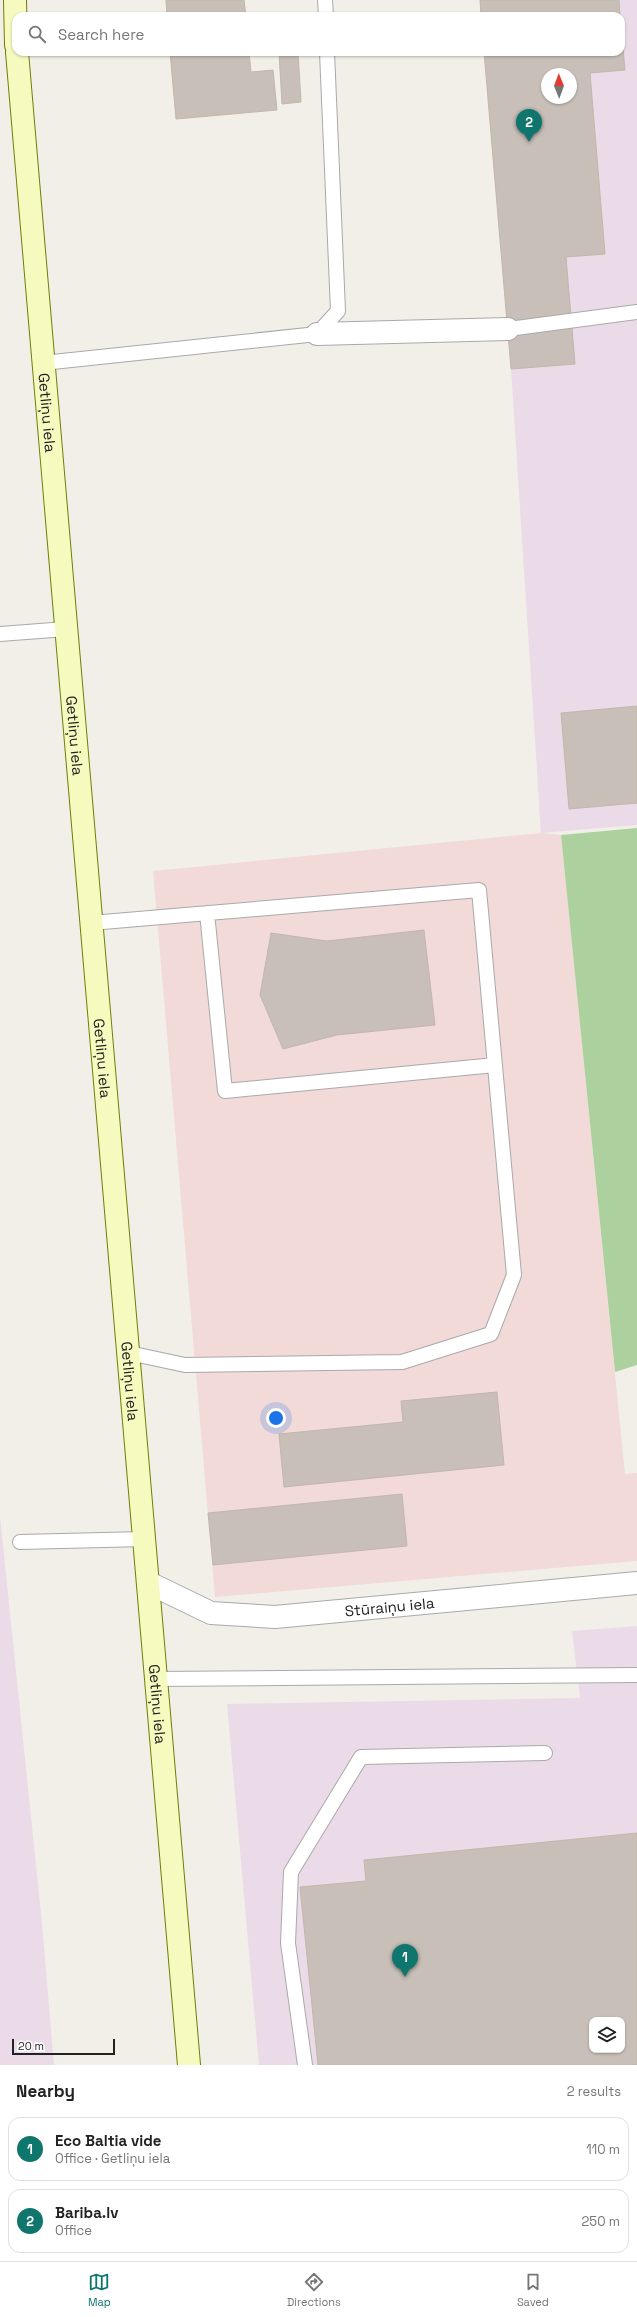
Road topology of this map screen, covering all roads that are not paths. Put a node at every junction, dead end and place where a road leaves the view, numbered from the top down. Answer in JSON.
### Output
{"nodes":[{"id":1,"x":15,"y":0,"type":"edge"},
{"id":2,"x":325,"y":0,"type":"edge"},
{"id":3,"x":15,"y":12,"type":"edge"},
{"id":4,"x":326,"y":12,"type":"edge"},
{"id":5,"x":17,"y":56,"type":"edge"},
{"id":6,"x":328,"y":56,"type":"edge"},
{"id":7,"x":637,"y":312,"type":"edge"},
{"id":8,"x":508,"y":329,"type":"joint"},
{"id":9,"x":317,"y":334,"type":"junction"},
{"id":10,"x":43,"y":363,"type":"junction"},
{"id":11,"x":66,"y":629,"type":"junction"},
{"id":12,"x":0,"y":634,"type":"edge"},
{"id":13,"x":207,"y":913,"type":"junction"},
{"id":14,"x":91,"y":923,"type":"junction"},
{"id":15,"x":495,"y":1065,"type":"junction"},
{"id":16,"x":129,"y":1353,"type":"junction"},
{"id":17,"x":145,"y":1539,"type":"junction"},
{"id":18,"x":20,"y":1542,"type":"dead end"},
{"id":19,"x":149,"y":1583,"type":"junction"},
{"id":20,"x":637,"y":1583,"type":"edge"},
{"id":21,"x":637,"y":1675,"type":"edge"},
{"id":22,"x":154,"y":1679,"type":"junction"},
{"id":23,"x":545,"y":1753,"type":"dead end"},
{"id":24,"x":189,"y":2065,"type":"edge"},
{"id":25,"x":305,"y":2065,"type":"edge"}],
"edges":[{"from":1,"to":3,"type":"street"},
{"from":2,"to":4,"type":"lane"},
{"from":5,"to":10,"type":"street","name":"Getliņu iela"},
{"from":6,"to":9,"type":"lane"},
{"from":7,"to":8,"type":"lane"},
{"from":8,"to":9,"type":"street"},
{"from":9,"to":10,"type":"lane"},
{"from":10,"to":11,"type":"street","name":"Getliņu iela"},
{"from":11,"to":12,"type":"lane"},
{"from":11,"to":14,"type":"street","name":"Getliņu iela"},
{"from":13,"to":14,"type":"lane"},
{"from":13,"to":15,"type":"lane"},
{"from":13,"to":15,"type":"lane"},
{"from":14,"to":16,"type":"street","name":"Getliņu iela"},
{"from":15,"to":16,"type":"lane"},
{"from":16,"to":17,"type":"street","name":"Getliņu iela"},
{"from":17,"to":18,"type":"lane"},
{"from":17,"to":19,"type":"street","name":"Getliņu iela"},
{"from":19,"to":20,"type":"street","name":"Stūraiņu iela"},
{"from":19,"to":22,"type":"street","name":"Getliņu iela"},
{"from":21,"to":22,"type":"lane"},
{"from":22,"to":24,"type":"street","name":"Getliņu iela"},
{"from":23,"to":25,"type":"lane"}]}
